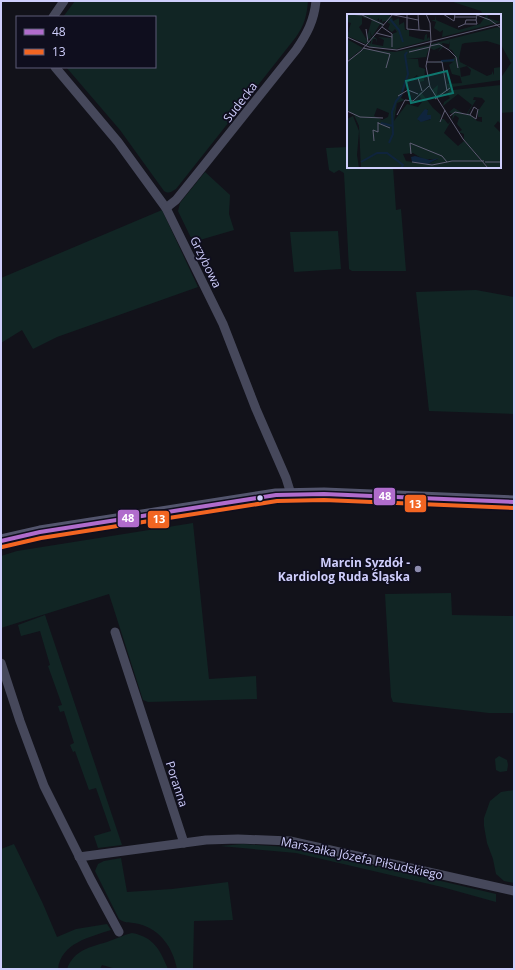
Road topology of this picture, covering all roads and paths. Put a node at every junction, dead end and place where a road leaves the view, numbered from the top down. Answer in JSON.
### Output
{"nodes":[{"id":1,"x":64,"y":1,"type":"edge"},
{"id":2,"x":316,"y":1,"type":"edge"},
{"id":3,"x":54,"y":16,"type":"edge"},
{"id":4,"x":56,"y":68,"type":"edge"},
{"id":5,"x":166,"y":208,"type":"junction"},
{"id":6,"x":291,"y":494,"type":"junction"},
{"id":7,"x":514,"y":502,"type":"edge"},
{"id":8,"x":1,"y":541,"type":"edge"},
{"id":9,"x":115,"y":632,"type":"dead end"},
{"id":10,"x":1,"y":663,"type":"edge"},
{"id":11,"x":184,"y":844,"type":"junction"},
{"id":12,"x":79,"y":857,"type":"junction"},
{"id":13,"x":514,"y":890,"type":"edge"},
{"id":14,"x":119,"y":932,"type":"dead end"}],
"edges":[{"from":1,"to":3,"type":"street"},
{"from":2,"to":5,"type":"street","name":"Sudecka"},
{"from":4,"to":5,"type":"street","name":"Grzybowa"},
{"from":5,"to":6,"type":"street","name":"Grzybowa"},
{"from":6,"to":7,"type":"street"},
{"from":6,"to":8,"type":"street"},
{"from":9,"to":11,"type":"street","name":"Poranna"},
{"from":10,"to":12,"type":"street"},
{"from":11,"to":12,"type":"street"},
{"from":11,"to":13,"type":"street","name":"Marszałka Józefa Piłsudskiego"},
{"from":12,"to":14,"type":"street"}]}
